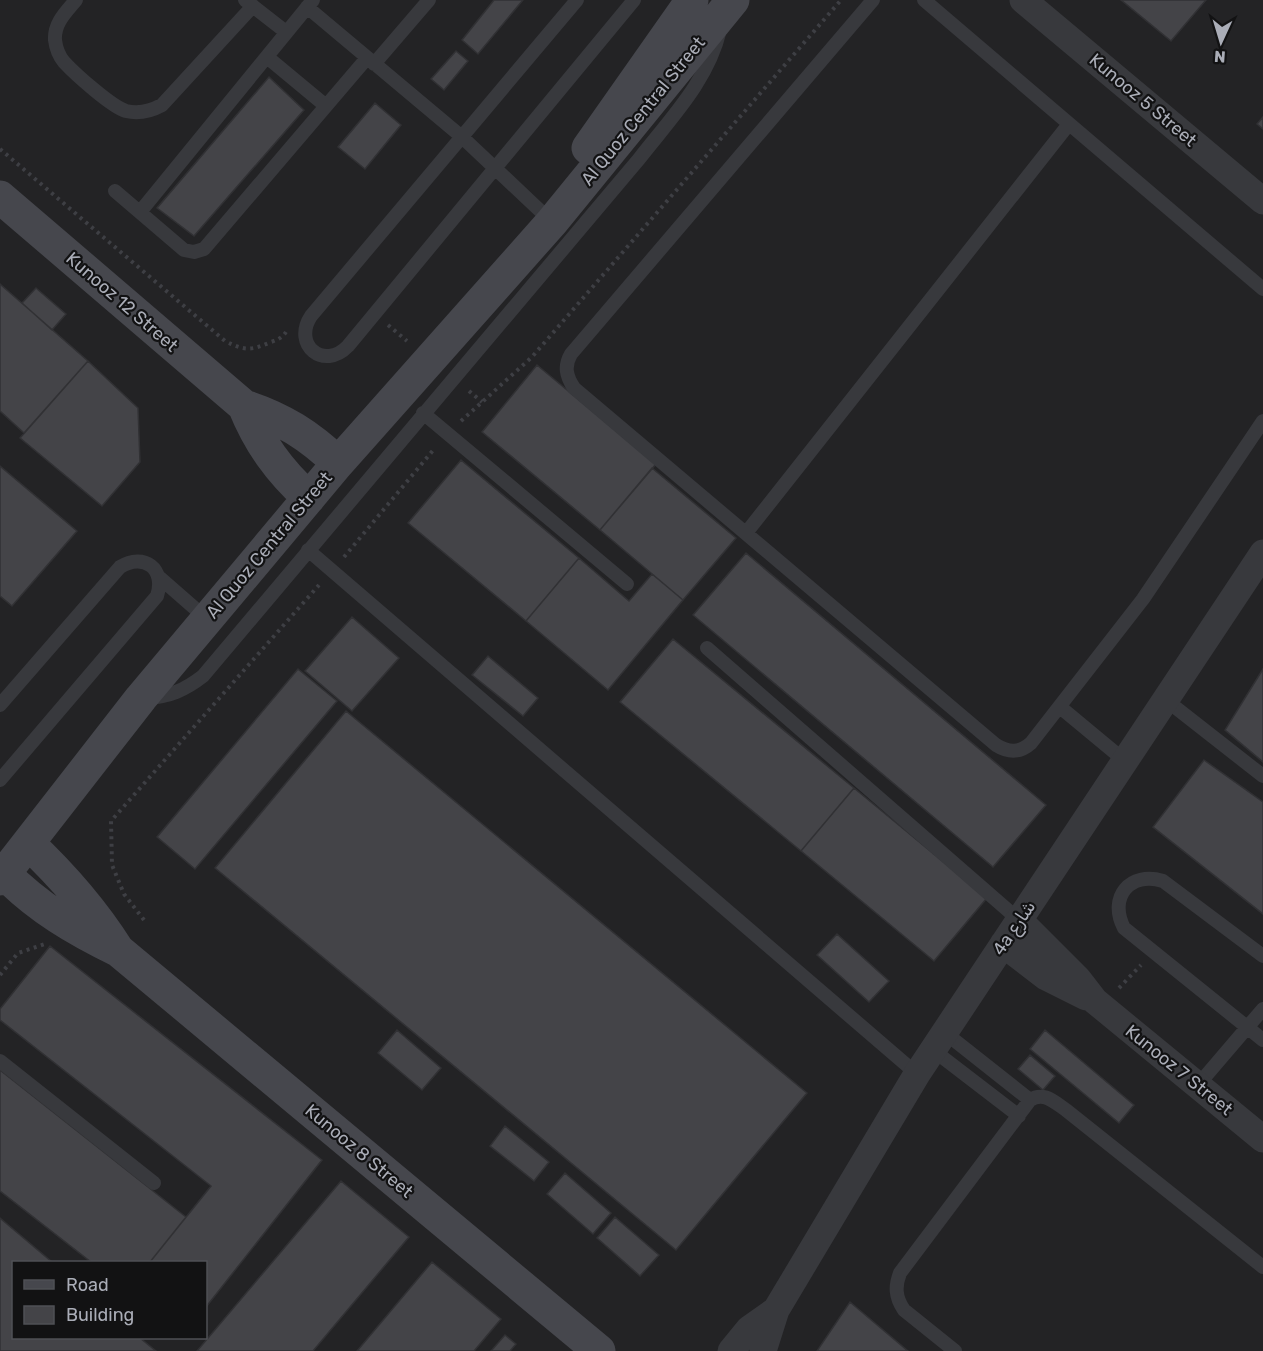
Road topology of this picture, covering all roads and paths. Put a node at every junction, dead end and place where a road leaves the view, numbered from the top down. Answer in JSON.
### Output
{"nodes":[{"id":1,"x":76,"y":0,"type":"edge"},
{"id":2,"x":577,"y":0,"type":"edge"},
{"id":3,"x":634,"y":0,"type":"edge"},
{"id":4,"x":692,"y":0,"type":"edge"},
{"id":5,"x":873,"y":0,"type":"edge"},
{"id":6,"x":924,"y":0,"type":"edge"},
{"id":7,"x":1023,"y":0,"type":"edge"},
{"id":8,"x":424,"y":2,"type":"edge"},
{"id":9,"x":249,"y":3,"type":"edge"},
{"id":10,"x":310,"y":4,"type":"edge"},
{"id":11,"x":728,"y":7,"type":"edge"},
{"id":12,"x":286,"y":32,"type":"junction"},
{"id":13,"x":267,"y":57,"type":"junction"},
{"id":14,"x":371,"y":61,"type":"junction"},
{"id":15,"x":326,"y":106,"type":"junction"},
{"id":16,"x":1069,"y":124,"type":"junction"},
{"id":17,"x":462,"y":137,"type":"junction"},
{"id":18,"x":0,"y":149,"type":"edge"},
{"id":19,"x":495,"y":168,"type":"junction"},
{"id":20,"x":115,"y":191,"type":"dead end"},
{"id":21,"x":0,"y":197,"type":"edge"},
{"id":22,"x":1263,"y":201,"type":"edge"},
{"id":23,"x":140,"y":212,"type":"junction"},
{"id":24,"x":552,"y":222,"type":"junction"},
{"id":25,"x":1263,"y":289,"type":"edge"},
{"id":26,"x":289,"y":328,"type":"dead end"},
{"id":27,"x":244,"y":406,"type":"junction"},
{"id":28,"x":423,"y":413,"type":"junction"},
{"id":29,"x":1263,"y":421,"type":"edge"},
{"id":30,"x":338,"y":463,"type":"junction"},
{"id":31,"x":309,"y":498,"type":"junction"},
{"id":32,"x":746,"y":533,"type":"junction"},
{"id":33,"x":308,"y":550,"type":"junction"},
{"id":34,"x":1263,"y":553,"type":"edge"},
{"id":35,"x":159,"y":577,"type":"junction"},
{"id":36,"x":627,"y":584,"type":"dead end"},
{"id":37,"x":207,"y":619,"type":"junction"},
{"id":38,"x":707,"y":648,"type":"dead end"},
{"id":39,"x":141,"y":698,"type":"junction"},
{"id":40,"x":1166,"y":700,"type":"junction"},
{"id":41,"x":0,"y":705,"type":"edge"},
{"id":42,"x":1060,"y":707,"type":"junction"},
{"id":43,"x":1125,"y":761,"type":"junction"},
{"id":44,"x":1263,"y":776,"type":"edge"},
{"id":45,"x":0,"y":780,"type":"edge"},
{"id":46,"x":28,"y":843,"type":"junction"},
{"id":47,"x":2,"y":876,"type":"edge"},
{"id":48,"x":1019,"y":920,"type":"junction"},
{"id":49,"x":1003,"y":944,"type":"junction"},
{"id":50,"x":119,"y":951,"type":"junction"},
{"id":51,"x":1154,"y":952,"type":"junction"},
{"id":52,"x":1263,"y":956,"type":"edge"},
{"id":53,"x":1098,"y":1003,"type":"junction"},
{"id":54,"x":1263,"y":1009,"type":"edge"},
{"id":55,"x":1247,"y":1028,"type":"junction"},
{"id":56,"x":938,"y":1041,"type":"junction"},
{"id":57,"x":1263,"y":1041,"type":"edge"},
{"id":58,"x":0,"y":1061,"type":"edge"},
{"id":59,"x":917,"y":1074,"type":"junction"},
{"id":60,"x":1198,"y":1085,"type":"junction"},
{"id":61,"x":1030,"y":1100,"type":"junction"},
{"id":62,"x":1019,"y":1116,"type":"junction"},
{"id":63,"x":1263,"y":1139,"type":"edge"},
{"id":64,"x":154,"y":1183,"type":"dead end"},
{"id":65,"x":1263,"y":1267,"type":"edge"},
{"id":66,"x":776,"y":1310,"type":"junction"},
{"id":67,"x":600,"y":1351,"type":"edge"},
{"id":68,"x":730,"y":1351,"type":"edge"},
{"id":69,"x":763,"y":1351,"type":"edge"},
{"id":70,"x":955,"y":1351,"type":"edge"}],
"edges":[{"from":1,"to":9,"type":"lane"},
{"from":2,"to":17,"type":"lane"},
{"from":3,"to":19,"type":"lane"},
{"from":4,"to":24,"type":"street","name":"Al Quoz Central Street"},
{"from":5,"to":32,"type":"lane"},
{"from":6,"to":16,"type":"lane"},
{"from":7,"to":22,"type":"street","name":"Kunooz 5 Street"},
{"from":8,"to":14,"type":"lane"},
{"from":9,"to":12,"type":"lane"},
{"from":10,"to":12,"type":"lane"},
{"from":10,"to":14,"type":"lane"},
{"from":11,"to":24,"type":"street","name":"Al Quoz Central Street"},
{"from":11,"to":28,"type":"lane"},
{"from":12,"to":13,"type":"lane"},
{"from":13,"to":15,"type":"lane"},
{"from":13,"to":23,"type":"lane"},
{"from":14,"to":15,"type":"lane"},
{"from":14,"to":17,"type":"lane"},
{"from":15,"to":23,"type":"lane"},
{"from":16,"to":25,"type":"lane"},
{"from":16,"to":32,"type":"lane"},
{"from":17,"to":19,"type":"lane"},
{"from":17,"to":19,"type":"lane"},
{"from":18,"to":26,"type":"path"},
{"from":19,"to":24,"type":"lane"},
{"from":20,"to":23,"type":"lane"},
{"from":21,"to":27,"type":"street","name":"Kunooz 12 Street"},
{"from":24,"to":30,"type":"street","name":"Al Quoz Central Street"},
{"from":27,"to":30,"type":"street","name":"Kunooz 12 Street"},
{"from":27,"to":31,"type":"street","name":"Kunooz 12 Street"},
{"from":28,"to":33,"type":"lane"},
{"from":28,"to":36,"type":"lane"},
{"from":29,"to":42,"type":"lane"},
{"from":30,"to":31,"type":"street","name":"Al Quoz Central Street"},
{"from":31,"to":37,"type":"street","name":"Al Quoz Central Street"},
{"from":32,"to":42,"type":"lane"},
{"from":33,"to":39,"type":"lane"},
{"from":33,"to":59,"type":"lane"},
{"from":34,"to":40,"type":"street","name":"4a شارع"},
{"from":35,"to":37,"type":"lane"},
{"from":35,"to":41,"type":"lane"},
{"from":35,"to":45,"type":"lane"},
{"from":37,"to":39,"type":"street","name":"Al Quoz Central Street"},
{"from":38,"to":48,"type":"lane"},
{"from":39,"to":46,"type":"street","name":"Al Quoz Central Street"},
{"from":40,"to":43,"type":"street","name":"4a شارع"},
{"from":40,"to":44,"type":"lane"},
{"from":42,"to":43,"type":"lane"},
{"from":43,"to":48,"type":"street","name":"4a شارع"},
{"from":46,"to":47,"type":"street","name":"Al Quoz Central Street"},
{"from":46,"to":50,"type":"street","name":"Kunooz 8 Street"},
{"from":47,"to":50,"type":"street","name":"Kunooz 8 Street"},
{"from":48,"to":49,"type":"street","name":"4a شارع"},
{"from":48,"to":53,"type":"street","name":"Kunooz 7 Street"},
{"from":49,"to":53,"type":"street","name":"Kunooz 7 Street"},
{"from":49,"to":56,"type":"street","name":"4a شارع"},
{"from":50,"to":67,"type":"street","name":"Kunooz 8 Street"},
{"from":51,"to":52,"type":"lane"},
{"from":51,"to":53,"type":"path"},
{"from":51,"to":55,"type":"lane"},
{"from":53,"to":60,"type":"street","name":"Kunooz 7 Street"},
{"from":54,"to":55,"type":"lane"},
{"from":55,"to":57,"type":"lane"},
{"from":55,"to":60,"type":"lane"},
{"from":56,"to":59,"type":"street","name":"4a شارع"},
{"from":56,"to":61,"type":"lane"},
{"from":56,"to":62,"type":"lane"},
{"from":58,"to":64,"type":"lane"},
{"from":59,"to":66,"type":"street","name":"4a شارع"},
{"from":60,"to":63,"type":"street","name":"Kunooz 7 Street"},
{"from":61,"to":62,"type":"lane"},
{"from":61,"to":65,"type":"lane"},
{"from":62,"to":70,"type":"lane"},
{"from":66,"to":68,"type":"street","name":"4a شارع"},
{"from":66,"to":69,"type":"street","name":"4a شارع"}]}
